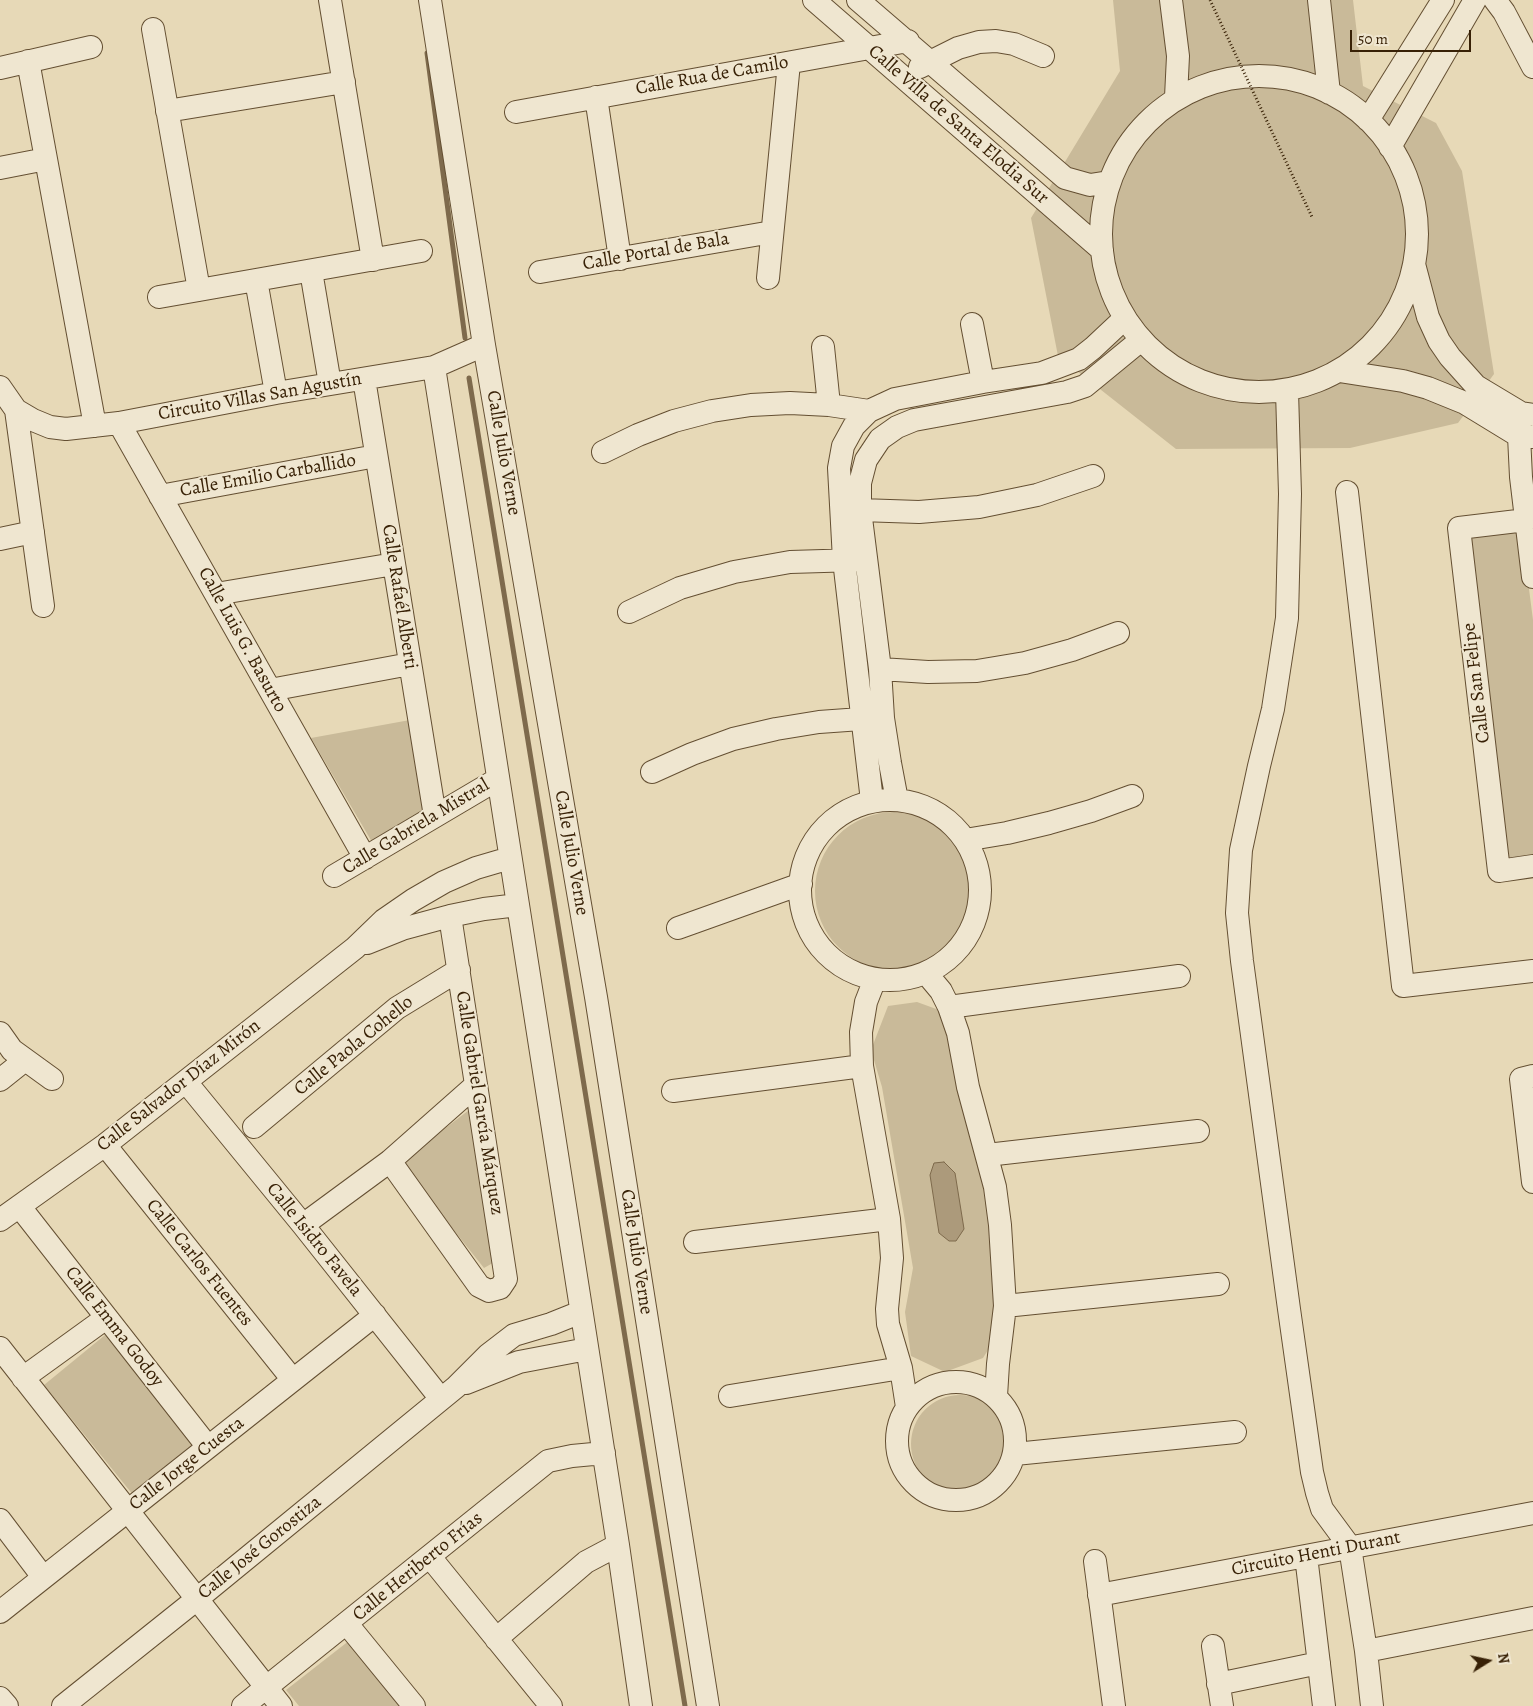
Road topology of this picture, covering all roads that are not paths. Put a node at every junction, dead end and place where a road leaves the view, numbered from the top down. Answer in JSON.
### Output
{"nodes":[{"id":1,"x":330,"y":0,"type":"edge"},
{"id":2,"x":430,"y":0,"type":"edge"},
{"id":3,"x":814,"y":0,"type":"edge"},
{"id":4,"x":858,"y":0,"type":"edge"},
{"id":5,"x":1171,"y":0,"type":"edge"},
{"id":6,"x":1318,"y":0,"type":"edge"},
{"id":7,"x":1443,"y":0,"type":"edge"},
{"id":8,"x":1475,"y":0,"type":"edge"},
{"id":9,"x":1495,"y":0,"type":"edge"},
{"id":10,"x":153,"y":29,"type":"dead end"},
{"id":11,"x":908,"y":41,"type":"junction"},
{"id":12,"x":91,"y":47,"type":"dead end"},
{"id":13,"x":870,"y":48,"type":"junction"},
{"id":14,"x":1043,"y":56,"type":"dead end"},
{"id":15,"x":28,"y":61,"type":"junction"},
{"id":16,"x":931,"y":61,"type":"junction"},
{"id":17,"x":790,"y":62,"type":"junction"},
{"id":18,"x":1533,"y":67,"type":"edge"},
{"id":19,"x":0,"y":68,"type":"edge"},
{"id":20,"x":901,"y":76,"type":"junction"},
{"id":21,"x":344,"y":82,"type":"junction"},
{"id":22,"x":1329,"y":92,"type":"junction"},
{"id":23,"x":596,"y":98,"type":"junction"},
{"id":24,"x":1176,"y":98,"type":"junction"},
{"id":25,"x":167,"y":111,"type":"junction"},
{"id":26,"x":516,"y":112,"type":"dead end"},
{"id":27,"x":1368,"y":120,"type":"junction"},
{"id":28,"x":1390,"y":147,"type":"junction"},
{"id":29,"x":46,"y":159,"type":"junction"},
{"id":30,"x":0,"y":168,"type":"edge"},
{"id":31,"x":1109,"y":182,"type":"junction"},
{"id":32,"x":772,"y":232,"type":"junction"},
{"id":33,"x":1102,"y":250,"type":"junction"},
{"id":34,"x":421,"y":251,"type":"dead end"},
{"id":35,"x":620,"y":258,"type":"junction"},
{"id":36,"x":373,"y":260,"type":"junction"},
{"id":37,"x":1414,"y":263,"type":"junction"},
{"id":38,"x":311,"y":271,"type":"junction"},
{"id":39,"x":540,"y":272,"type":"dead end"},
{"id":40,"x":768,"y":278,"type":"dead end"},
{"id":41,"x":256,"y":280,"type":"junction"},
{"id":42,"x":199,"y":290,"type":"junction"},
{"id":43,"x":160,"y":297,"type":"dead end"},
{"id":44,"x":1124,"y":318,"type":"junction"},
{"id":45,"x":972,"y":324,"type":"dead end"},
{"id":46,"x":1141,"y":340,"type":"junction"},
{"id":47,"x":484,"y":345,"type":"junction"},
{"id":48,"x":823,"y":347,"type":"dead end"},
{"id":49,"x":434,"y":367,"type":"junction"},
{"id":50,"x":1339,"y":371,"type":"junction"},
{"id":51,"x":364,"y":378,"type":"junction"},
{"id":52,"x":983,"y":382,"type":"junction"},
{"id":53,"x":330,"y":384,"type":"junction"},
{"id":54,"x":0,"y":387,"type":"edge"},
{"id":55,"x":1287,"y":391,"type":"junction"},
{"id":56,"x":276,"y":393,"type":"junction"},
{"id":57,"x":1470,"y":395,"type":"junction"},
{"id":58,"x":829,"y":405,"type":"junction"},
{"id":59,"x":869,"y":411,"type":"junction"},
{"id":60,"x":1527,"y":414,"type":"edge"},
{"id":61,"x":25,"y":415,"type":"junction"},
{"id":62,"x":119,"y":423,"type":"junction"},
{"id":63,"x":95,"y":426,"type":"junction"},
{"id":64,"x":1526,"y":436,"type":"edge"},
{"id":65,"x":603,"y":452,"type":"dead end"},
{"id":66,"x":376,"y":456,"type":"junction"},
{"id":67,"x":1093,"y":476,"type":"dead end"},
{"id":68,"x":1347,"y":492,"type":"dead end"},
{"id":69,"x":160,"y":496,"type":"junction"},
{"id":70,"x":860,"y":510,"type":"junction"},
{"id":71,"x":1526,"y":520,"type":"junction"},
{"id":72,"x":33,"y":532,"type":"junction"},
{"id":73,"x":0,"y":539,"type":"edge"},
{"id":74,"x":844,"y":560,"type":"junction"},
{"id":75,"x":866,"y":560,"type":"junction"},
{"id":76,"x":394,"y":564,"type":"junction"},
{"id":77,"x":1533,"y":577,"type":"edge"},
{"id":78,"x":216,"y":594,"type":"junction"},
{"id":79,"x":43,"y":606,"type":"dead end"},
{"id":80,"x":629,"y":612,"type":"dead end"},
{"id":81,"x":1118,"y":632,"type":"dead end"},
{"id":82,"x":410,"y":664,"type":"junction"},
{"id":83,"x":880,"y":669,"type":"junction"},
{"id":84,"x":270,"y":690,"type":"junction"},
{"id":85,"x":872,"y":719,"type":"junction"},
{"id":86,"x":652,"y":772,"type":"dead end"},
{"id":87,"x":498,"y":779,"type":"junction"},
{"id":88,"x":1132,"y":796,"type":"dead end"},
{"id":89,"x":897,"y":800,"type":"junction"},
{"id":90,"x":872,"y":801,"type":"junction"},
{"id":91,"x":435,"y":816,"type":"junction"},
{"id":92,"x":965,"y":840,"type":"junction"},
{"id":93,"x":365,"y":858,"type":"junction"},
{"id":94,"x":510,"y":858,"type":"junction"},
{"id":95,"x":1533,"y":866,"type":"edge"},
{"id":96,"x":334,"y":876,"type":"dead end"},
{"id":97,"x":801,"y":884,"type":"junction"},
{"id":98,"x":518,"y":905,"type":"junction"},
{"id":99,"x":450,"y":916,"type":"junction"},
{"id":100,"x":678,"y":928,"type":"dead end"},
{"id":101,"x":355,"y":948,"type":"junction"},
{"id":102,"x":459,"y":970,"type":"junction"},
{"id":103,"x":1533,"y":971,"type":"edge"},
{"id":104,"x":926,"y":973,"type":"junction"},
{"id":105,"x":1179,"y":976,"type":"dead end"},
{"id":106,"x":875,"y":979,"type":"junction"},
{"id":107,"x":949,"y":1007,"type":"junction"},
{"id":108,"x":0,"y":1033,"type":"edge"},
{"id":109,"x":25,"y":1060,"type":"junction"},
{"id":110,"x":862,"y":1066,"type":"junction"},
{"id":111,"x":1533,"y":1076,"type":"edge"},
{"id":112,"x":52,"y":1079,"type":"dead end"},
{"id":113,"x":0,"y":1080,"type":"edge"},
{"id":114,"x":186,"y":1082,"type":"junction"},
{"id":115,"x":476,"y":1085,"type":"junction"},
{"id":116,"x":673,"y":1091,"type":"dead end"},
{"id":117,"x":254,"y":1127,"type":"dead end"},
{"id":118,"x":1198,"y":1131,"type":"dead end"},
{"id":119,"x":105,"y":1145,"type":"junction"},
{"id":120,"x":987,"y":1155,"type":"junction"},
{"id":121,"x":390,"y":1161,"type":"junction"},
{"id":122,"x":1533,"y":1182,"type":"edge"},
{"id":123,"x":20,"y":1207,"type":"junction"},
{"id":124,"x":889,"y":1218,"type":"junction"},
{"id":125,"x":0,"y":1220,"type":"edge"},
{"id":126,"x":303,"y":1225,"type":"junction"},
{"id":127,"x":695,"y":1242,"type":"dead end"},
{"id":128,"x":1218,"y":1284,"type":"dead end"},
{"id":129,"x":1005,"y":1306,"type":"junction"},
{"id":130,"x":581,"y":1312,"type":"junction"},
{"id":131,"x":375,"y":1315,"type":"junction"},
{"id":132,"x":106,"y":1318,"type":"junction"},
{"id":133,"x":0,"y":1348,"type":"edge"},
{"id":134,"x":587,"y":1349,"type":"junction"},
{"id":135,"x":901,"y":1368,"type":"junction"},
{"id":136,"x":23,"y":1378,"type":"junction"},
{"id":137,"x":293,"y":1380,"type":"junction"},
{"id":138,"x":448,"y":1393,"type":"junction"},
{"id":139,"x":730,"y":1396,"type":"dead end"},
{"id":140,"x":996,"y":1396,"type":"junction"},
{"id":141,"x":907,"y":1407,"type":"junction"},
{"id":142,"x":1235,"y":1432,"type":"dead end"},
{"id":143,"x":208,"y":1447,"type":"junction"},
{"id":144,"x":604,"y":1453,"type":"junction"},
{"id":145,"x":1014,"y":1454,"type":"junction"},
{"id":146,"x":128,"y":1511,"type":"junction"},
{"id":147,"x":1533,"y":1512,"type":"edge"},
{"id":148,"x":0,"y":1520,"type":"edge"},
{"id":149,"x":618,"y":1545,"type":"junction"},
{"id":150,"x":1350,"y":1547,"type":"junction"},
{"id":151,"x":1306,"y":1556,"type":"junction"},
{"id":152,"x":430,"y":1557,"type":"junction"},
{"id":153,"x":1095,"y":1561,"type":"dead end"},
{"id":154,"x":44,"y":1577,"type":"junction"},
{"id":155,"x":1099,"y":1595,"type":"junction"},
{"id":156,"x":197,"y":1599,"type":"junction"},
{"id":157,"x":0,"y":1612,"type":"edge"},
{"id":158,"x":1533,"y":1618,"type":"edge"},
{"id":159,"x":347,"y":1624,"type":"junction"},
{"id":160,"x":496,"y":1640,"type":"junction"},
{"id":161,"x":1213,"y":1646,"type":"dead end"},
{"id":162,"x":1366,"y":1651,"type":"junction"},
{"id":163,"x":1318,"y":1663,"type":"junction"},
{"id":164,"x":1218,"y":1684,"type":"junction"},
{"id":165,"x":266,"y":1688,"type":"junction"},
{"id":166,"x":0,"y":1698,"type":"edge"},
{"id":167,"x":6,"y":1706,"type":"edge"},
{"id":168,"x":63,"y":1706,"type":"edge"},
{"id":169,"x":243,"y":1706,"type":"edge"},
{"id":170,"x":281,"y":1706,"type":"edge"},
{"id":171,"x":414,"y":1706,"type":"edge"},
{"id":172,"x":551,"y":1706,"type":"edge"},
{"id":173,"x":641,"y":1706,"type":"edge"},
{"id":174,"x":708,"y":1706,"type":"edge"},
{"id":175,"x":1114,"y":1706,"type":"edge"},
{"id":176,"x":1222,"y":1706,"type":"edge"},
{"id":177,"x":1324,"y":1706,"type":"edge"},
{"id":178,"x":1372,"y":1706,"type":"edge"}],
"edges":[{"from":1,"to":21,"type":"street"},
{"from":2,"to":47,"type":"street","name":"Calle Julio Verne"},
{"from":3,"to":13,"type":"street","name":"Calle Villa de Santa Elodia Sur"},
{"from":4,"to":11,"type":"street","name":"Calle Villa de Santa Elodia Sur"},
{"from":5,"to":24,"type":"street"},
{"from":6,"to":22,"type":"street"},
{"from":7,"to":27,"type":"street"},
{"from":8,"to":28,"type":"street"},
{"from":9,"to":18,"type":"street"},
{"from":10,"to":25,"type":"street"},
{"from":11,"to":13,"type":"street","name":"Calle Rua de Camilo"},
{"from":11,"to":16,"type":"street","name":"Calle Villa de Santa Elodia Sur"},
{"from":12,"to":15,"type":"street"},
{"from":13,"to":17,"type":"street","name":"Calle Rua de Camilo"},
{"from":13,"to":20,"type":"street","name":"Calle Villa de Santa Elodia Sur"},
{"from":14,"to":16,"type":"street"},
{"from":15,"to":19,"type":"street"},
{"from":15,"to":29,"type":"street"},
{"from":16,"to":20,"type":"street"},
{"from":16,"to":31,"type":"street","name":"Calle Villa de Santa Elodia Sur"},
{"from":17,"to":23,"type":"street","name":"Calle Rua de Camilo"},
{"from":17,"to":32,"type":"street"},
{"from":20,"to":33,"type":"street","name":"Calle Villa de Santa Elodia Sur"},
{"from":21,"to":25,"type":"street"},
{"from":21,"to":36,"type":"street"},
{"from":22,"to":24,"type":"street"},
{"from":22,"to":27,"type":"street"},
{"from":23,"to":26,"type":"street","name":"Calle Rua de Camilo"},
{"from":23,"to":35,"type":"street"},
{"from":24,"to":31,"type":"street"},
{"from":25,"to":42,"type":"street"},
{"from":27,"to":28,"type":"street"},
{"from":28,"to":37,"type":"street"},
{"from":29,"to":30,"type":"street"},
{"from":29,"to":63,"type":"street"},
{"from":31,"to":33,"type":"street"},
{"from":32,"to":35,"type":"street","name":"Calle Portal de Bala"},
{"from":32,"to":40,"type":"street"},
{"from":33,"to":44,"type":"street"},
{"from":34,"to":36,"type":"street"},
{"from":35,"to":39,"type":"street","name":"Calle Portal de Bala"},
{"from":36,"to":38,"type":"street"},
{"from":37,"to":50,"type":"street"},
{"from":37,"to":57,"type":"street"},
{"from":38,"to":41,"type":"street"},
{"from":38,"to":53,"type":"street"},
{"from":41,"to":42,"type":"street"},
{"from":41,"to":56,"type":"street"},
{"from":42,"to":43,"type":"street"},
{"from":44,"to":46,"type":"street"},
{"from":44,"to":52,"type":"street"},
{"from":45,"to":52,"type":"street"},
{"from":46,"to":55,"type":"street"},
{"from":46,"to":70,"type":"street"},
{"from":47,"to":49,"type":"street","name":"Circuito Villas San Agustín"},
{"from":47,"to":174,"type":"street","name":"Calle Julio Verne"},
{"from":48,"to":58,"type":"street"},
{"from":49,"to":51,"type":"street","name":"Circuito Villas San Agustín"},
{"from":49,"to":87,"type":"street"},
{"from":50,"to":55,"type":"street"},
{"from":50,"to":57,"type":"street"},
{"from":51,"to":53,"type":"street","name":"Circuito Villas San Agustín"},
{"from":51,"to":66,"type":"street","name":"Calle Rafaél Alberti"},
{"from":52,"to":59,"type":"street"},
{"from":53,"to":56,"type":"street","name":"Circuito Villas San Agustín"},
{"from":54,"to":61,"type":"street"},
{"from":55,"to":150,"type":"street"},
{"from":56,"to":62,"type":"street","name":"Circuito Villas San Agustín"},
{"from":57,"to":60,"type":"street"},
{"from":57,"to":64,"type":"street"},
{"from":58,"to":59,"type":"street"},
{"from":58,"to":65,"type":"street"},
{"from":59,"to":74,"type":"street"},
{"from":60,"to":64,"type":"street"},
{"from":61,"to":63,"type":"street","name":"Circuito Villas San Agustín"},
{"from":61,"to":72,"type":"street"},
{"from":62,"to":63,"type":"street","name":"Circuito Villas San Agustín"},
{"from":62,"to":69,"type":"street","name":"Calle Luis G. Basurto"},
{"from":64,"to":71,"type":"street"},
{"from":66,"to":69,"type":"street","name":"Calle Emilio Carballido"},
{"from":66,"to":76,"type":"street","name":"Calle Rafaél Alberti"},
{"from":67,"to":70,"type":"street"},
{"from":68,"to":103,"type":"street"},
{"from":69,"to":78,"type":"street","name":"Calle Luis G. Basurto"},
{"from":70,"to":75,"type":"street"},
{"from":71,"to":77,"type":"street"},
{"from":71,"to":95,"type":"street","name":"Calle San Felipe"},
{"from":72,"to":73,"type":"street"},
{"from":72,"to":79,"type":"street"},
{"from":74,"to":75,"type":"street"},
{"from":74,"to":80,"type":"street"},
{"from":74,"to":85,"type":"street"},
{"from":75,"to":83,"type":"street"},
{"from":76,"to":78,"type":"street"},
{"from":76,"to":82,"type":"street","name":"Calle Rafaél Alberti"},
{"from":78,"to":84,"type":"street","name":"Calle Luis G. Basurto"},
{"from":81,"to":83,"type":"street"},
{"from":82,"to":84,"type":"street"},
{"from":82,"to":91,"type":"street","name":"Calle Rafaél Alberti"},
{"from":83,"to":85,"type":"street"},
{"from":84,"to":93,"type":"street","name":"Calle Luis G. Basurto"},
{"from":85,"to":86,"type":"street"},
{"from":85,"to":89,"type":"street"},
{"from":85,"to":90,"type":"street"},
{"from":87,"to":91,"type":"street","name":"Calle Gabriela Mistral"},
{"from":87,"to":94,"type":"street"},
{"from":88,"to":92,"type":"street"},
{"from":89,"to":90,"type":"street"},
{"from":89,"to":92,"type":"street"},
{"from":90,"to":97,"type":"street"},
{"from":91,"to":93,"type":"street","name":"Calle Gabriela Mistral"},
{"from":92,"to":104,"type":"street"},
{"from":93,"to":96,"type":"street","name":"Calle Gabriela Mistral"},
{"from":94,"to":98,"type":"street"},
{"from":94,"to":101,"type":"street","name":"Calle Salvador Díaz Mirón"},
{"from":97,"to":100,"type":"street"},
{"from":97,"to":106,"type":"street"},
{"from":98,"to":99,"type":"street","name":"Calle Salvador Díaz Mirón"},
{"from":98,"to":130,"type":"street"},
{"from":99,"to":101,"type":"street","name":"Calle Salvador Díaz Mirón"},
{"from":99,"to":102,"type":"street","name":"Calle Gabriel García Márquez"},
{"from":101,"to":114,"type":"street","name":"Calle Salvador Díaz Mirón"},
{"from":102,"to":115,"type":"street","name":"Calle Gabriel García Márquez"},
{"from":102,"to":117,"type":"street","name":"Calle Paola Cohello"},
{"from":104,"to":106,"type":"street"},
{"from":104,"to":107,"type":"street"},
{"from":105,"to":107,"type":"street"},
{"from":106,"to":110,"type":"street"},
{"from":107,"to":120,"type":"street"},
{"from":108,"to":109,"type":"street"},
{"from":109,"to":112,"type":"street"},
{"from":109,"to":113,"type":"street"},
{"from":110,"to":116,"type":"street"},
{"from":110,"to":124,"type":"street"},
{"from":111,"to":122,"type":"street"},
{"from":114,"to":119,"type":"street","name":"Calle Salvador Díaz Mirón"},
{"from":114,"to":126,"type":"street","name":"Calle Isidro Favela"},
{"from":115,"to":121,"type":"street"},
{"from":115,"to":121,"type":"street","name":"Calle Gabriel García Márquez"},
{"from":118,"to":120,"type":"street"},
{"from":119,"to":123,"type":"street","name":"Calle Salvador Díaz Mirón"},
{"from":119,"to":137,"type":"street","name":"Calle Carlos Fuentes"},
{"from":120,"to":129,"type":"street"},
{"from":121,"to":126,"type":"street"},
{"from":123,"to":125,"type":"street","name":"Calle Salvador Díaz Mirón"},
{"from":123,"to":132,"type":"street","name":"Calle Emma Godoy"},
{"from":124,"to":127,"type":"street"},
{"from":124,"to":135,"type":"street"},
{"from":126,"to":131,"type":"street","name":"Calle Isidro Favela"},
{"from":128,"to":129,"type":"street"},
{"from":129,"to":140,"type":"street"},
{"from":130,"to":134,"type":"street"},
{"from":130,"to":138,"type":"street","name":"Calle José Gorostiza"},
{"from":131,"to":137,"type":"street","name":"Calle Jorge Cuesta"},
{"from":131,"to":138,"type":"street","name":"Calle Isidro Favela"},
{"from":132,"to":136,"type":"street"},
{"from":132,"to":143,"type":"street","name":"Calle Emma Godoy"},
{"from":133,"to":136,"type":"street"},
{"from":134,"to":138,"type":"street","name":"Calle José Gorostiza"},
{"from":134,"to":144,"type":"street"},
{"from":135,"to":139,"type":"street"},
{"from":135,"to":141,"type":"street"},
{"from":136,"to":146,"type":"street"},
{"from":137,"to":143,"type":"street","name":"Calle Jorge Cuesta"},
{"from":138,"to":156,"type":"street","name":"Calle José Gorostiza"},
{"from":140,"to":141,"type":"street"},
{"from":140,"to":145,"type":"street"},
{"from":141,"to":145,"type":"street"},
{"from":142,"to":145,"type":"street"},
{"from":143,"to":146,"type":"street","name":"Calle Jorge Cuesta"},
{"from":144,"to":149,"type":"street"},
{"from":144,"to":152,"type":"street","name":"Calle Heriberto Frías"},
{"from":146,"to":154,"type":"street","name":"Calle Jorge Cuesta"},
{"from":146,"to":156,"type":"street"},
{"from":147,"to":150,"type":"street","name":"Circuito Henti Durant"},
{"from":148,"to":154,"type":"street"},
{"from":149,"to":160,"type":"street"},
{"from":149,"to":173,"type":"street"},
{"from":150,"to":151,"type":"street","name":"Circuito Henti Durant"},
{"from":150,"to":162,"type":"street"},
{"from":151,"to":155,"type":"street","name":"Circuito Henti Durant"},
{"from":151,"to":163,"type":"street"},
{"from":152,"to":159,"type":"street","name":"Calle Heriberto Frías"},
{"from":152,"to":160,"type":"street"},
{"from":153,"to":155,"type":"street"},
{"from":154,"to":157,"type":"street","name":"Calle Jorge Cuesta"},
{"from":155,"to":175,"type":"street"},
{"from":156,"to":165,"type":"street"},
{"from":156,"to":168,"type":"street","name":"Calle José Gorostiza"},
{"from":158,"to":162,"type":"street"},
{"from":159,"to":165,"type":"street","name":"Calle Heriberto Frías"},
{"from":159,"to":171,"type":"street"},
{"from":160,"to":172,"type":"street"},
{"from":161,"to":164,"type":"street"},
{"from":162,"to":178,"type":"street"},
{"from":163,"to":164,"type":"street"},
{"from":163,"to":177,"type":"street"},
{"from":164,"to":176,"type":"street"},
{"from":165,"to":169,"type":"street","name":"Calle Heriberto Frías"},
{"from":165,"to":170,"type":"street"},
{"from":166,"to":167,"type":"street"}]}
